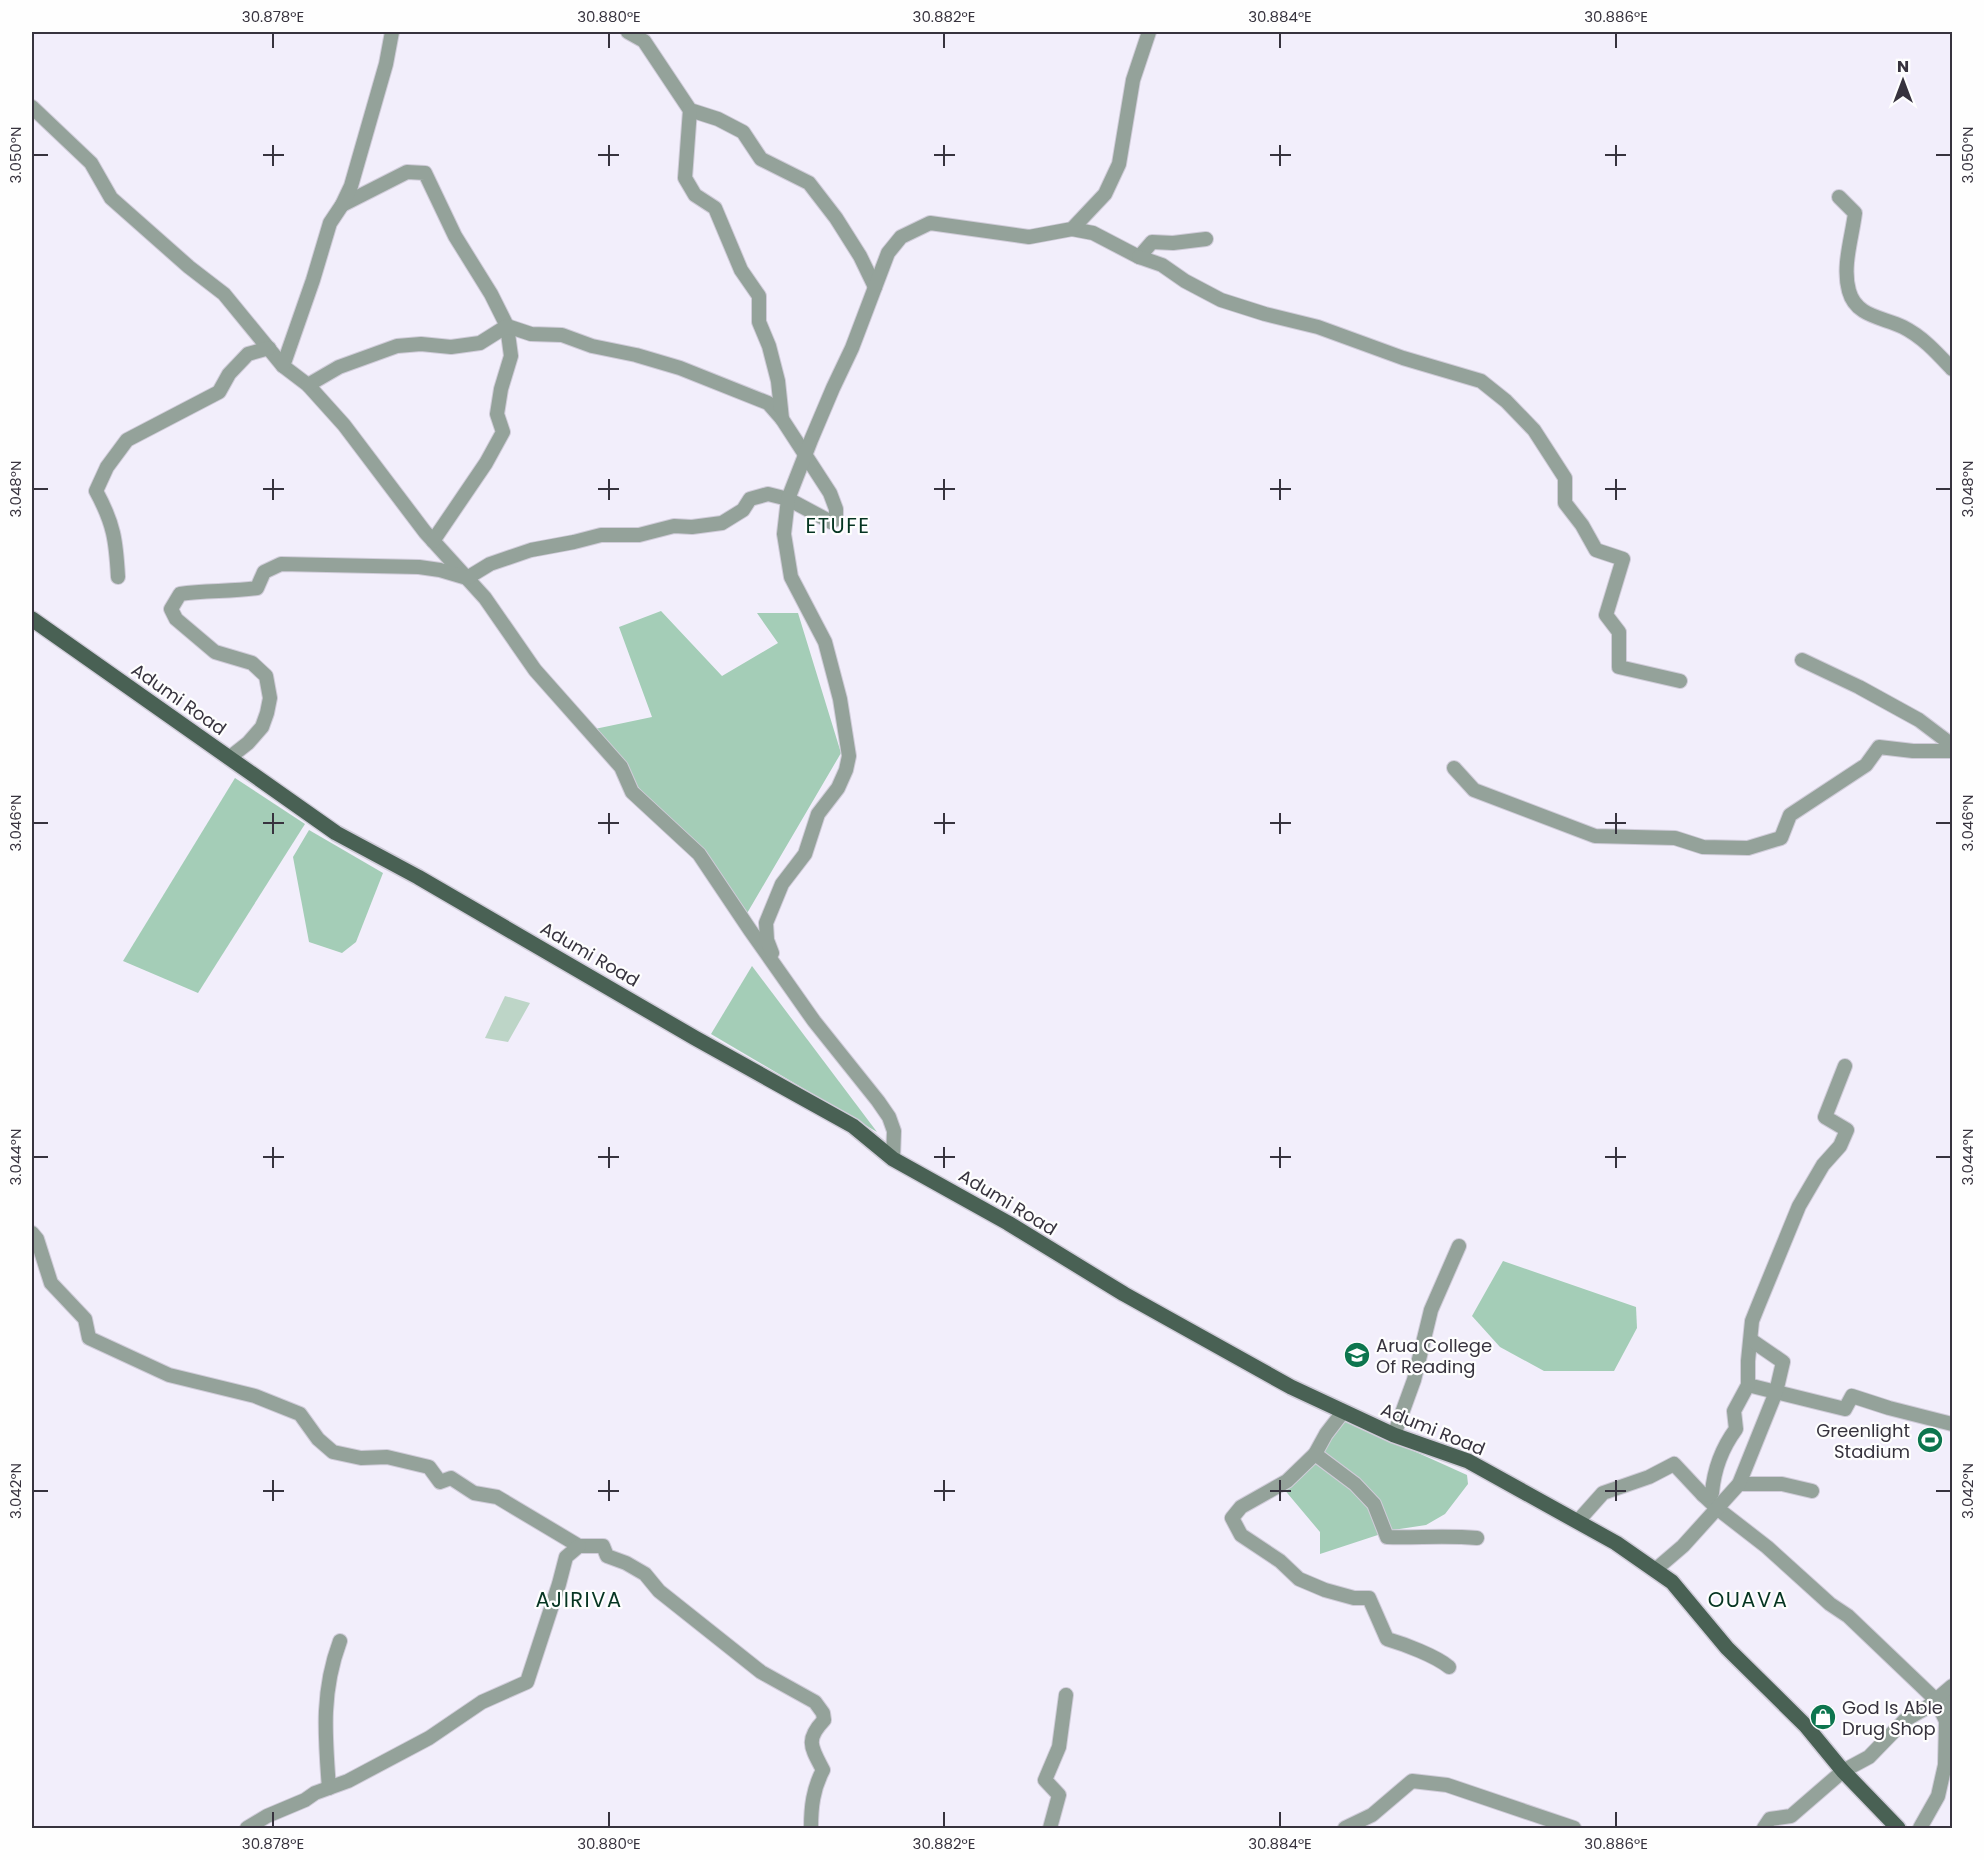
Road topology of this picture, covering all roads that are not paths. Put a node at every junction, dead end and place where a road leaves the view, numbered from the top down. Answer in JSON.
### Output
{"nodes":[{"id":1,"x":392,"y":32,"type":"edge"},
{"id":2,"x":628,"y":32,"type":"edge"},
{"id":3,"x":1149,"y":32,"type":"edge"},
{"id":4,"x":32,"y":107,"type":"edge"},
{"id":5,"x":690,"y":111,"type":"junction"},
{"id":6,"x":1839,"y":197,"type":"dead end"},
{"id":7,"x":342,"y":205,"type":"junction"},
{"id":8,"x":1072,"y":229,"type":"junction"},
{"id":9,"x":1206,"y":239,"type":"dead end"},
{"id":10,"x":1139,"y":257,"type":"junction"},
{"id":11,"x":875,"y":287,"type":"junction"},
{"id":12,"x":507,"y":326,"type":"junction"},
{"id":13,"x":268,"y":348,"type":"junction"},
{"id":14,"x":284,"y":366,"type":"junction"},
{"id":15,"x":1953,"y":369,"type":"edge"},
{"id":16,"x":308,"y":385,"type":"junction"},
{"id":17,"x":782,"y":419,"type":"junction"},
{"id":18,"x":806,"y":454,"type":"junction"},
{"id":19,"x":788,"y":499,"type":"junction"},
{"id":20,"x":433,"y":541,"type":"junction"},
{"id":21,"x":118,"y":577,"type":"dead end"},
{"id":22,"x":467,"y":578,"type":"junction"},
{"id":23,"x":32,"y":619,"type":"edge"},
{"id":24,"x":1803,"y":660,"type":"dead end"},
{"id":25,"x":1680,"y":681,"type":"dead end"},
{"id":26,"x":1953,"y":745,"type":"edge"},
{"id":27,"x":1953,"y":750,"type":"edge"},
{"id":28,"x":229,"y":758,"type":"junction"},
{"id":29,"x":1454,"y":768,"type":"dead end"},
{"id":30,"x":779,"y":969,"type":"junction"},
{"id":31,"x":1845,"y":1066,"type":"dead end"},
{"id":32,"x":893,"y":1159,"type":"junction"},
{"id":33,"x":32,"y":1233,"type":"edge"},
{"id":34,"x":1459,"y":1246,"type":"dead end"},
{"id":35,"x":1751,"y":1340,"type":"junction"},
{"id":36,"x":1748,"y":1385,"type":"junction"},
{"id":37,"x":1776,"y":1392,"type":"junction"},
{"id":38,"x":1343,"y":1412,"type":"junction"},
{"id":39,"x":1953,"y":1424,"type":"edge"},
{"id":40,"x":1394,"y":1436,"type":"junction"},
{"id":41,"x":1315,"y":1454,"type":"junction"},
{"id":42,"x":1739,"y":1484,"type":"junction"},
{"id":43,"x":1812,"y":1491,"type":"dead end"},
{"id":44,"x":1703,"y":1496,"type":"junction"},
{"id":45,"x":1718,"y":1509,"type":"junction"},
{"id":46,"x":1578,"y":1521,"type":"junction"},
{"id":47,"x":1477,"y":1538,"type":"dead end"},
{"id":48,"x":579,"y":1546,"type":"junction"},
{"id":49,"x":1655,"y":1570,"type":"junction"},
{"id":50,"x":340,"y":1641,"type":"dead end"},
{"id":51,"x":1449,"y":1667,"type":"dead end"},
{"id":52,"x":1953,"y":1686,"type":"edge"},
{"id":53,"x":1066,"y":1695,"type":"dead end"},
{"id":54,"x":1936,"y":1700,"type":"junction"},
{"id":55,"x":1953,"y":1702,"type":"edge"},
{"id":56,"x":1946,"y":1721,"type":"junction"},
{"id":57,"x":1949,"y":1766,"type":"edge"},
{"id":58,"x":1843,"y":1771,"type":"junction"},
{"id":59,"x":330,"y":1788,"type":"junction"},
{"id":60,"x":247,"y":1828,"type":"edge"},
{"id":61,"x":811,"y":1828,"type":"edge"},
{"id":62,"x":1050,"y":1828,"type":"edge"},
{"id":63,"x":1345,"y":1828,"type":"edge"},
{"id":64,"x":1574,"y":1828,"type":"edge"},
{"id":65,"x":1764,"y":1828,"type":"edge"},
{"id":66,"x":1899,"y":1828,"type":"edge"},
{"id":67,"x":1920,"y":1828,"type":"edge"}],
"edges":[{"from":1,"to":7,"type":"street"},
{"from":2,"to":5,"type":"street"},
{"from":3,"to":8,"type":"street"},
{"from":4,"to":13,"type":"street"},
{"from":5,"to":11,"type":"street"},
{"from":5,"to":17,"type":"street"},
{"from":6,"to":15,"type":"street"},
{"from":7,"to":12,"type":"street"},
{"from":7,"to":14,"type":"street"},
{"from":8,"to":10,"type":"street"},
{"from":8,"to":11,"type":"street"},
{"from":9,"to":10,"type":"street"},
{"from":10,"to":25,"type":"street"},
{"from":11,"to":18,"type":"street"},
{"from":12,"to":16,"type":"street"},
{"from":12,"to":17,"type":"street"},
{"from":12,"to":20,"type":"street"},
{"from":13,"to":14,"type":"street"},
{"from":13,"to":21,"type":"street"},
{"from":14,"to":16,"type":"street"},
{"from":16,"to":20,"type":"street"},
{"from":17,"to":18,"type":"street"},
{"from":18,"to":19,"type":"street"},
{"from":18,"to":19,"type":"street"},
{"from":19,"to":22,"type":"street"},
{"from":19,"to":30,"type":"street"},
{"from":20,"to":22,"type":"street"},
{"from":22,"to":28,"type":"street"},
{"from":22,"to":30,"type":"street"},
{"from":23,"to":28,"type":"main road","name":"Adumi Road"},
{"from":24,"to":26,"type":"street"},
{"from":27,"to":29,"type":"street"},
{"from":28,"to":32,"type":"main road","name":"Adumi Road"},
{"from":30,"to":32,"type":"street"},
{"from":31,"to":35,"type":"street"},
{"from":32,"to":38,"type":"main road","name":"Adumi Road"},
{"from":33,"to":48,"type":"street"},
{"from":34,"to":40,"type":"street"},
{"from":35,"to":36,"type":"street"},
{"from":35,"to":37,"type":"street"},
{"from":36,"to":37,"type":"street"},
{"from":36,"to":44,"type":"street"},
{"from":37,"to":39,"type":"street"},
{"from":37,"to":42,"type":"street"},
{"from":38,"to":40,"type":"main road","name":"Adumi Road"},
{"from":38,"to":41,"type":"street"},
{"from":40,"to":46,"type":"main road","name":"Adumi Road"},
{"from":41,"to":47,"type":"street"},
{"from":41,"to":51,"type":"street"},
{"from":42,"to":43,"type":"street"},
{"from":42,"to":45,"type":"street"},
{"from":44,"to":45,"type":"street"},
{"from":44,"to":46,"type":"street"},
{"from":45,"to":49,"type":"street"},
{"from":45,"to":54,"type":"street"},
{"from":46,"to":49,"type":"main road","name":"Adumi Road"},
{"from":48,"to":59,"type":"street"},
{"from":48,"to":61,"type":"street"},
{"from":49,"to":58,"type":"main road","name":"Adumi Road"},
{"from":50,"to":59,"type":"street"},
{"from":52,"to":54,"type":"street"},
{"from":53,"to":62,"type":"street"},
{"from":54,"to":56,"type":"street"},
{"from":54,"to":58,"type":"street"},
{"from":55,"to":56,"type":"street"},
{"from":56,"to":57,"type":"street"},
{"from":57,"to":67,"type":"street"},
{"from":58,"to":65,"type":"street"},
{"from":58,"to":66,"type":"main road","name":"Adumi Road"},
{"from":59,"to":60,"type":"street"},
{"from":63,"to":64,"type":"street"}]}
